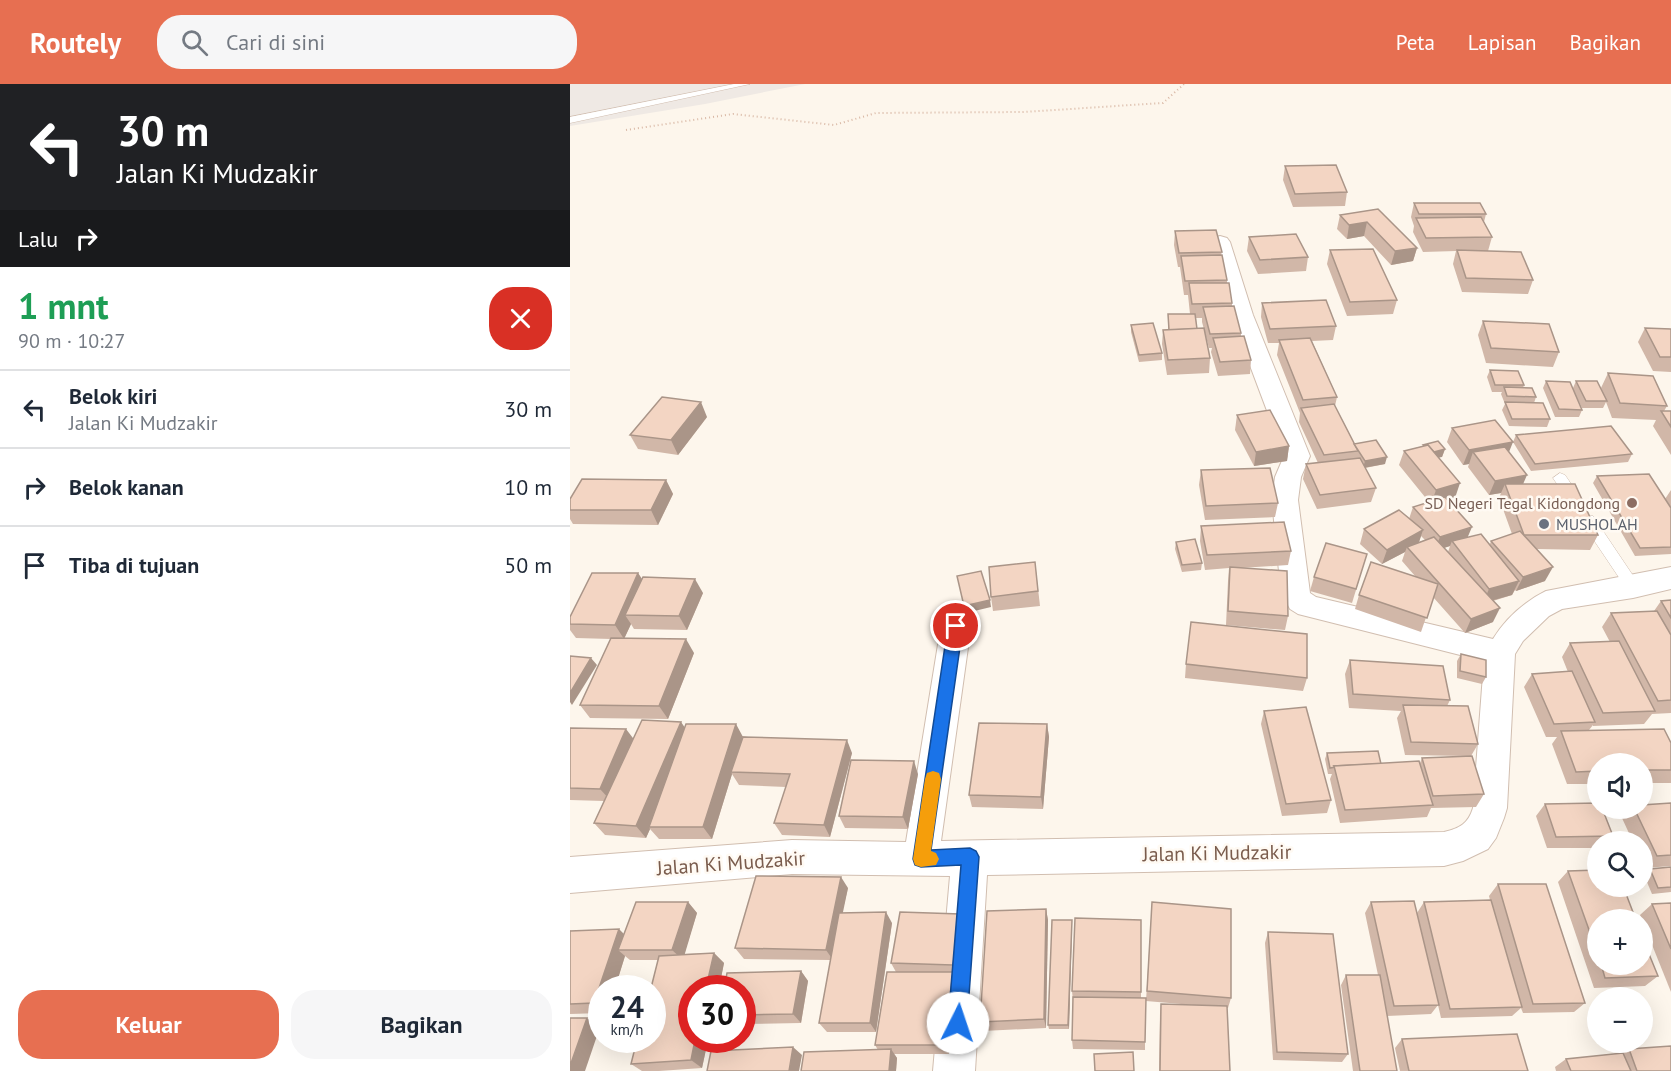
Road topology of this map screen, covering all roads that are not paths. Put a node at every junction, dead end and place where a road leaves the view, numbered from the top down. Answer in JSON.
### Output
{"nodes":[{"id":1,"x":746,"y":84,"type":"edge"},
{"id":2,"x":570,"y":120,"type":"edge"},
{"id":3,"x":1220,"y":242,"type":"edge"},
{"id":4,"x":1560,"y":478,"type":"dead end"},
{"id":5,"x":1671,"y":578,"type":"edge"},
{"id":6,"x":1633,"y":587,"type":"junction"},
{"id":7,"x":956,"y":626,"type":"dead end"},
{"id":8,"x":1500,"y":653,"type":"junction"},
{"id":9,"x":970,"y":857,"type":"junction"},
{"id":10,"x":921,"y":859,"type":"junction"},
{"id":11,"x":570,"y":875,"type":"edge"},
{"id":12,"x":954,"y":1071,"type":"edge"}],
"edges":[{"from":1,"to":2,"type":"lane"},
{"from":3,"to":8,"type":"street"},
{"from":4,"to":6,"type":"lane"},
{"from":5,"to":6,"type":"street"},
{"from":6,"to":8,"type":"street"},
{"from":7,"to":10,"type":"street"},
{"from":8,"to":9,"type":"street","name":"Jalan Ki Mudzakir"},
{"from":9,"to":10,"type":"street","name":"Jalan Ki Mudzakir"},
{"from":9,"to":12,"type":"street"},
{"from":10,"to":11,"type":"street","name":"Jalan Ki Mudzakir"}]}
